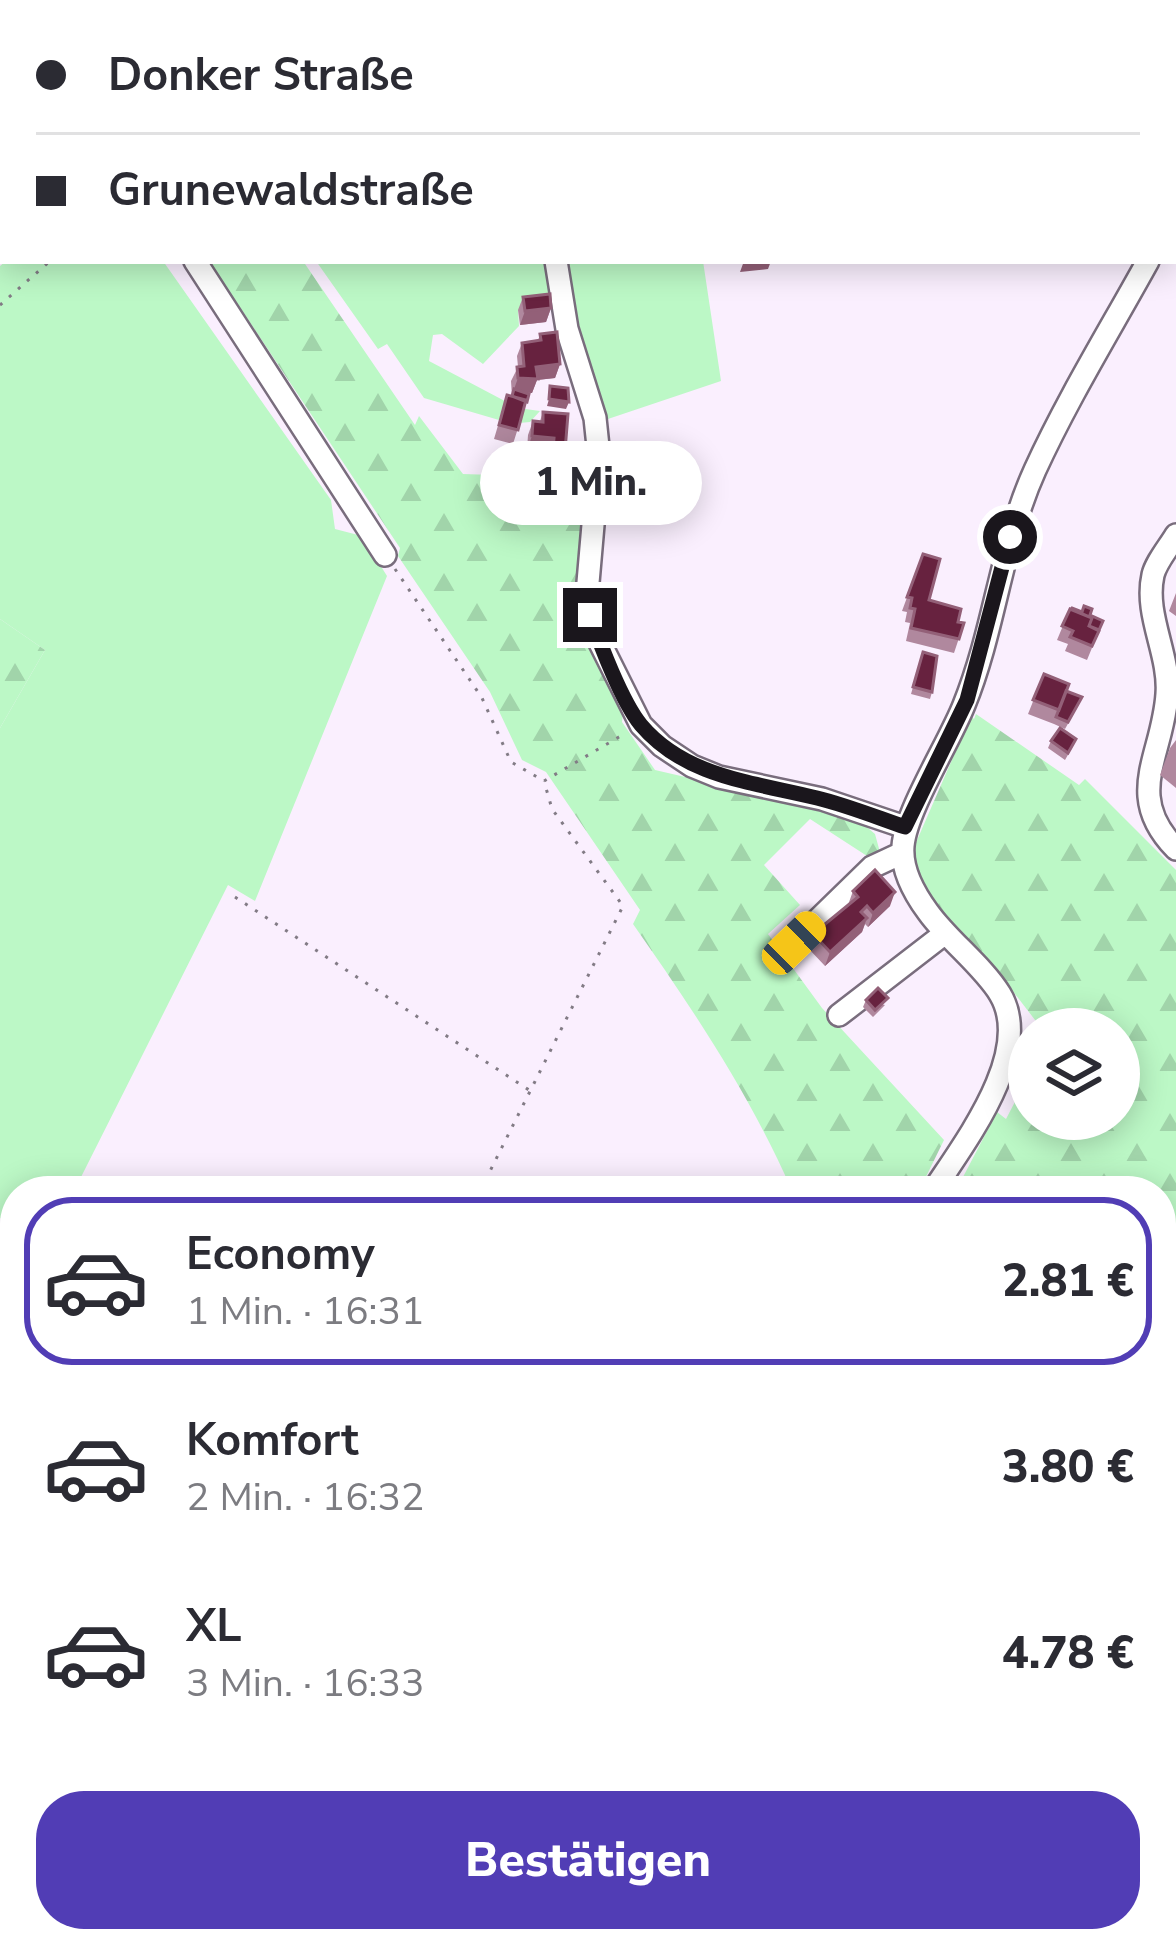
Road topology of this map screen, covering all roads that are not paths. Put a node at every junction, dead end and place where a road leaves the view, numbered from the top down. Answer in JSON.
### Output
{"nodes":[{"id":1,"x":197,"y":264,"type":"edge"},
{"id":2,"x":556,"y":264,"type":"edge"},
{"id":3,"x":1146,"y":264,"type":"edge"},
{"id":4,"x":1176,"y":535,"type":"edge"},
{"id":5,"x":385,"y":555,"type":"road end"},
{"id":6,"x":905,"y":827,"type":"junction"},
{"id":7,"x":1176,"y":849,"type":"edge"},
{"id":8,"x":902,"y":853,"type":"junction"},
{"id":9,"x":944,"y":934,"type":"junction"},
{"id":10,"x":794,"y":943,"type":"dead end"},
{"id":11,"x":839,"y":1015,"type":"dead end"},
{"id":12,"x":942,"y":1176,"type":"edge"}],
"edges":[{"from":1,"to":5,"type":"street"},
{"from":2,"to":6,"type":"street"},
{"from":3,"to":6,"type":"street"},
{"from":4,"to":7,"type":"street"},
{"from":6,"to":8,"type":"street"},
{"from":8,"to":9,"type":"street"},
{"from":8,"to":10,"type":"street"},
{"from":9,"to":11,"type":"street"},
{"from":9,"to":12,"type":"street"}]}
